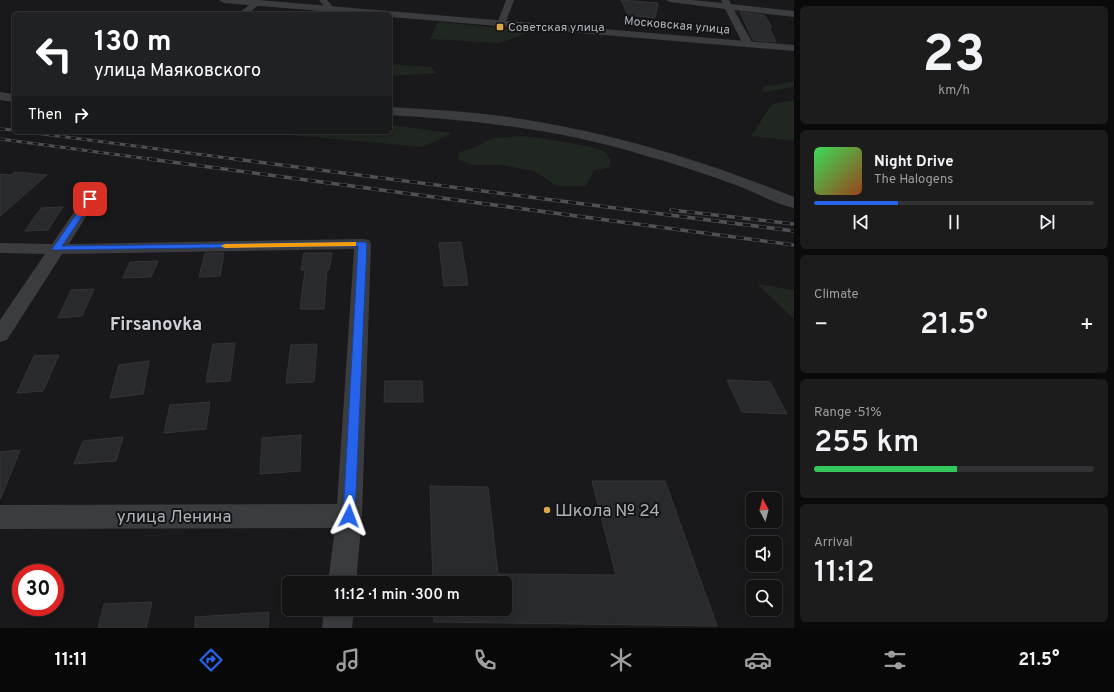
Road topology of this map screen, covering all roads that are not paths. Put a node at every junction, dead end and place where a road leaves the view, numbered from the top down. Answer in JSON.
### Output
{"nodes":[{"id":1,"x":224,"y":0,"type":"edge"},
{"id":2,"x":323,"y":0,"type":"edge"},
{"id":3,"x":510,"y":0,"type":"edge"},
{"id":4,"x":670,"y":0,"type":"edge"},
{"id":5,"x":258,"y":3,"type":"junction"},
{"id":6,"x":727,"y":4,"type":"edge"},
{"id":7,"x":339,"y":11,"type":"edge"},
{"id":8,"x":244,"y":12,"type":"edge"},
{"id":9,"x":351,"y":12,"type":"edge"},
{"id":10,"x":794,"y":14,"type":"edge"},
{"id":11,"x":392,"y":15,"type":"edge"},
{"id":12,"x":501,"y":24,"type":"junction"},
{"id":13,"x":748,"y":44,"type":"junction"},
{"id":14,"x":794,"y":48,"type":"edge"},
{"id":15,"x":0,"y":96,"type":"edge"},
{"id":16,"x":12,"y":98,"type":"edge"},
{"id":17,"x":392,"y":110,"type":"edge"},
{"id":18,"x":90,"y":199,"type":"dead end"},
{"id":19,"x":794,"y":202,"type":"edge"},
{"id":20,"x":0,"y":248,"type":"edge"},
{"id":21,"x":56,"y":249,"type":"junction"},
{"id":22,"x":0,"y":335,"type":"edge"},
{"id":23,"x":349,"y":516,"type":"junction"},
{"id":24,"x":0,"y":517,"type":"edge"},
{"id":25,"x":343,"y":576,"type":"edge"},
{"id":26,"x":338,"y":616,"type":"edge"},
{"id":27,"x":337,"y":628,"type":"edge"}],
"edges":[{"from":1,"to":5,"type":"street","name":"Московская улица"},
{"from":2,"to":7,"type":"street"},
{"from":3,"to":12,"type":"street"},
{"from":4,"to":6,"type":"street"},
{"from":5,"to":7,"type":"street","name":"Московская улица"},
{"from":5,"to":8,"type":"street"},
{"from":6,"to":10,"type":"street"},
{"from":6,"to":13,"type":"street"},
{"from":7,"to":9,"type":"street","name":"Московская улица"},
{"from":11,"to":12,"type":"street","name":"Московская улица"},
{"from":12,"to":13,"type":"street","name":"Московская улица"},
{"from":13,"to":14,"type":"street","name":"Московская улица"},
{"from":15,"to":16,"type":"street"},
{"from":17,"to":19,"type":"street"},
{"from":18,"to":21,"type":"street"},
{"from":20,"to":21,"type":"street"},
{"from":21,"to":22,"type":"street"},
{"from":21,"to":23,"type":"street"},
{"from":23,"to":24,"type":"street","name":"улица Ленина"},
{"from":23,"to":25,"type":"street"},
{"from":26,"to":27,"type":"street"}]}
